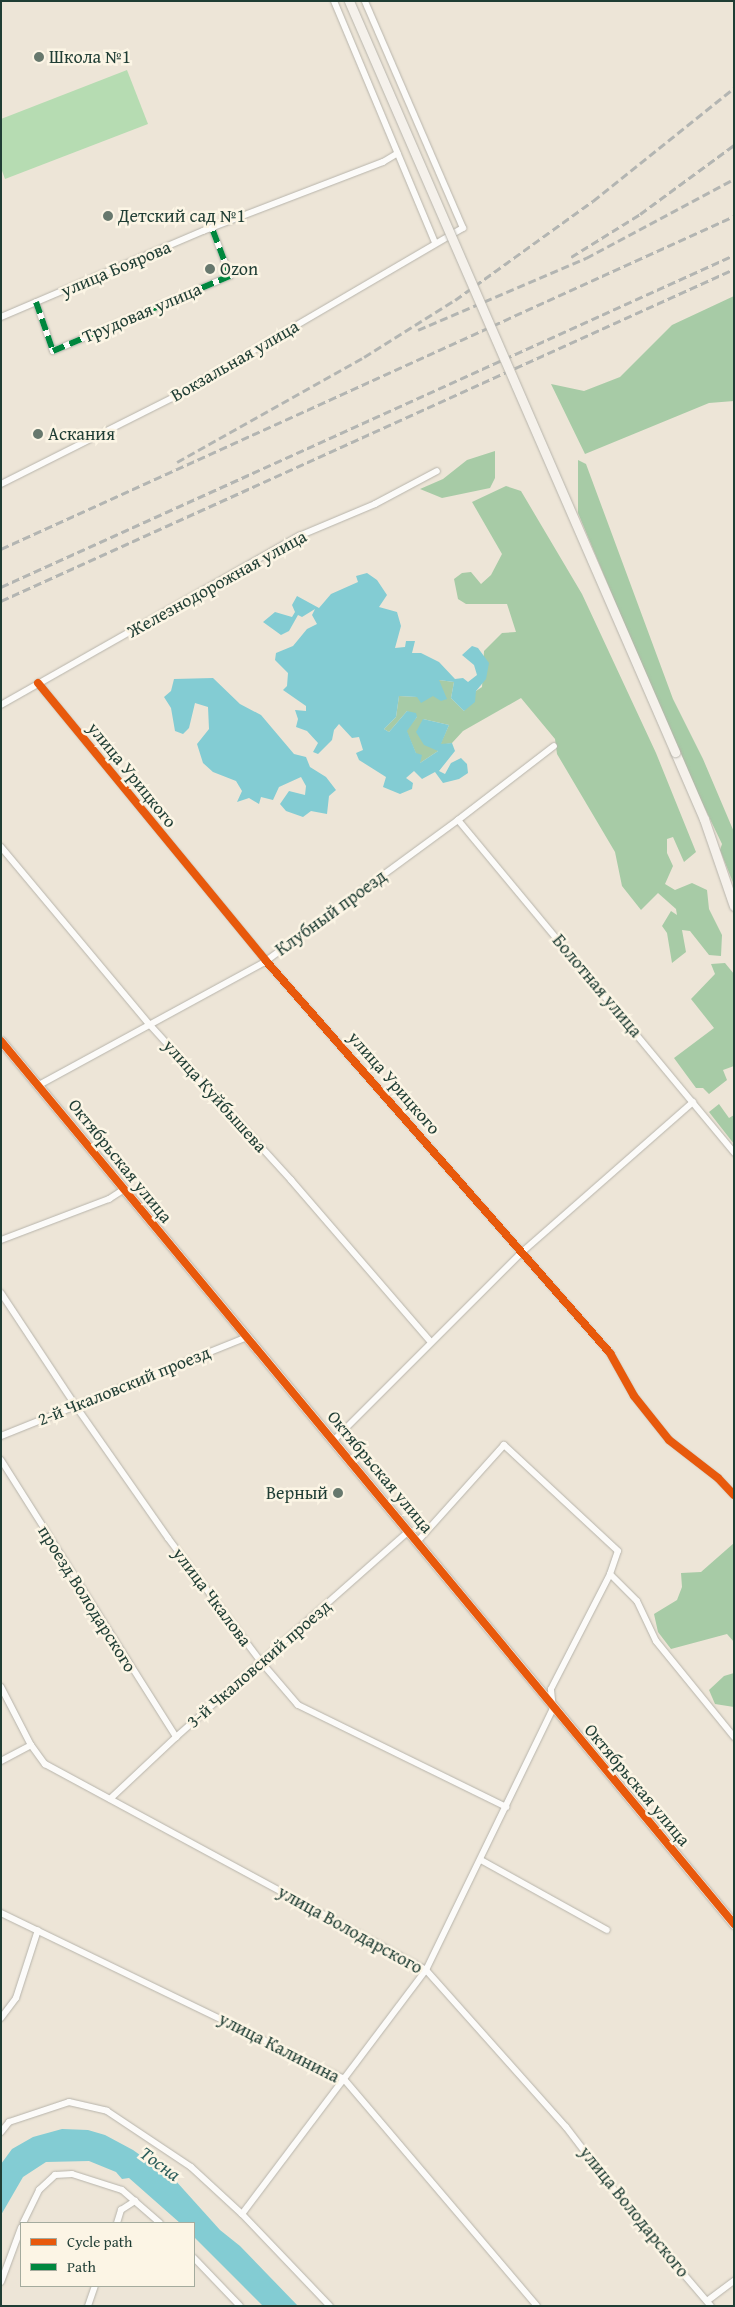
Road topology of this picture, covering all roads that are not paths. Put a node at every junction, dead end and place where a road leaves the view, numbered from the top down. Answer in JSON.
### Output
{"nodes":[{"id":1,"x":334,"y":1,"type":"edge"},
{"id":2,"x":349,"y":1,"type":"edge"},
{"id":3,"x":364,"y":1,"type":"edge"},
{"id":4,"x":398,"y":153,"type":"junction"},
{"id":5,"x":212,"y":228,"type":"junction"},
{"id":6,"x":435,"y":242,"type":"junction"},
{"id":7,"x":36,"y":302,"type":"junction"},
{"id":8,"x":1,"y":318,"type":"edge"},
{"id":9,"x":437,"y":471,"type":"dead end"},
{"id":10,"x":1,"y":484,"type":"edge"},
{"id":11,"x":38,"y":683,"type":"junction"},
{"id":12,"x":1,"y":705,"type":"edge"},
{"id":13,"x":554,"y":746,"type":"dead end"},
{"id":14,"x":458,"y":820,"type":"junction"},
{"id":15,"x":1,"y":847,"type":"edge"},
{"id":16,"x":734,"y":906,"type":"edge"},
{"id":17,"x":266,"y":960,"type":"junction"},
{"id":18,"x":150,"y":1025,"type":"junction"},
{"id":19,"x":1,"y":1041,"type":"edge"},
{"id":20,"x":39,"y":1085,"type":"junction"},
{"id":21,"x":694,"y":1102,"type":"junction"},
{"id":22,"x":734,"y":1153,"type":"edge"},
{"id":23,"x":123,"y":1190,"type":"junction"},
{"id":24,"x":1,"y":1240,"type":"edge"},
{"id":25,"x":521,"y":1254,"type":"junction"},
{"id":26,"x":1,"y":1293,"type":"edge"},
{"id":27,"x":247,"y":1337,"type":"junction"},
{"id":28,"x":431,"y":1342,"type":"junction"},
{"id":29,"x":74,"y":1406,"type":"junction"},
{"id":30,"x":1,"y":1436,"type":"edge"},
{"id":31,"x":334,"y":1440,"type":"junction"},
{"id":32,"x":1,"y":1460,"type":"edge"},
{"id":33,"x":734,"y":1495,"type":"edge"},
{"id":34,"x":409,"y":1531,"type":"junction"},
{"id":35,"x":418,"y":1541,"type":"junction"},
{"id":36,"x":610,"y":1574,"type":"junction"},
{"id":37,"x":262,"y":1663,"type":"junction"},
{"id":38,"x":1,"y":1687,"type":"edge"},
{"id":39,"x":553,"y":1709,"type":"junction"},
{"id":40,"x":176,"y":1737,"type":"junction"},
{"id":41,"x":734,"y":1737,"type":"edge"},
{"id":42,"x":31,"y":1745,"type":"junction"},
{"id":43,"x":1,"y":1761,"type":"edge"},
{"id":44,"x":110,"y":1800,"type":"junction"},
{"id":45,"x":506,"y":1807,"type":"junction"},
{"id":46,"x":481,"y":1860,"type":"junction"},
{"id":47,"x":1,"y":1913,"type":"edge"},
{"id":48,"x":734,"y":1924,"type":"edge"},
{"id":49,"x":38,"y":1930,"type":"junction"},
{"id":50,"x":606,"y":1930,"type":"dead end"},
{"id":51,"x":426,"y":1970,"type":"junction"},
{"id":52,"x":1,"y":2018,"type":"edge"},
{"id":53,"x":343,"y":2078,"type":"junction"},
{"id":54,"x":1,"y":2132,"type":"edge"},
{"id":55,"x":135,"y":2201,"type":"junction"},
{"id":56,"x":242,"y":2214,"type":"junction"},
{"id":57,"x":23,"y":2222,"type":"edge"},
{"id":58,"x":117,"y":2222,"type":"edge"},
{"id":59,"x":159,"y":2222,"type":"edge"},
{"id":60,"x":20,"y":2231,"type":"edge"},
{"id":61,"x":195,"y":2259,"type":"edge"},
{"id":62,"x":734,"y":2281,"type":"edge"},
{"id":63,"x":1,"y":2282,"type":"edge"},
{"id":64,"x":95,"y":2287,"type":"edge"},
{"id":65,"x":709,"y":2304,"type":"edge"},
{"id":66,"x":88,"y":2306,"type":"edge"},
{"id":67,"x":240,"y":2306,"type":"edge"},
{"id":68,"x":330,"y":2306,"type":"edge"},
{"id":69,"x":537,"y":2306,"type":"edge"}],
"edges":[{"from":1,"to":4,"type":"street"},
{"from":2,"to":16,"type":"main road","bridge":true},
{"from":3,"to":6,"type":"street","name":"Вокзальная улица"},
{"from":4,"to":5,"type":"street","name":"улица Боярова"},
{"from":4,"to":6,"type":"street"},
{"from":5,"to":7,"type":"street","name":"улица Боярова"},
{"from":5,"to":7,"type":"street","name":"Трудовая улица"},
{"from":6,"to":10,"type":"street","name":"Вокзальная улица"},
{"from":7,"to":8,"type":"street","name":"улица Боярова"},
{"from":9,"to":11,"type":"street","name":"Железнодорожная улица"},
{"from":11,"to":12,"type":"street","name":"Железнодорожная улица"},
{"from":11,"to":17,"type":"street","name":"улица Урицкого"},
{"from":13,"to":14,"type":"street","name":"Клубный проезд"},
{"from":14,"to":17,"type":"street","name":"Клубный проезд"},
{"from":14,"to":21,"type":"street","name":"Болотная улица"},
{"from":15,"to":18,"type":"street","name":"улица Куйбышева"},
{"from":17,"to":18,"type":"street","name":"Клубный проезд"},
{"from":17,"to":25,"type":"street","name":"улица Урицкого"},
{"from":18,"to":20,"type":"street","name":"Клубный проезд"},
{"from":18,"to":28,"type":"street","name":"улица Куйбышева"},
{"from":19,"to":20,"type":"street","name":"Октябрьская улица"},
{"from":20,"to":23,"type":"street","name":"Октябрьская улица"},
{"from":21,"to":22,"type":"street","name":"Болотная улица"},
{"from":21,"to":25,"type":"street"},
{"from":23,"to":24,"type":"street"},
{"from":23,"to":27,"type":"street","name":"Октябрьская улица"},
{"from":25,"to":28,"type":"street"},
{"from":25,"to":33,"type":"street","name":"улица Урицкого"},
{"from":26,"to":29,"type":"street","name":"улица Чкалова"},
{"from":27,"to":29,"type":"street","name":"2-й Чкаловский проезд"},
{"from":27,"to":31,"type":"street","name":"Октябрьская улица"},
{"from":28,"to":31,"type":"street"},
{"from":29,"to":30,"type":"street","name":"2-й Чкаловский проезд"},
{"from":29,"to":37,"type":"street","name":"улица Чкалова"},
{"from":31,"to":34,"type":"street","name":"Октябрьская улица"},
{"from":32,"to":40,"type":"street","name":"проезд Володарского"},
{"from":34,"to":35,"type":"street","name":"Октябрьская улица"},
{"from":34,"to":37,"type":"street","name":"3-й Чкаловский проезд"},
{"from":35,"to":36,"type":"street"},
{"from":35,"to":39,"type":"street","name":"Октябрьская улица"},
{"from":36,"to":39,"type":"street"},
{"from":36,"to":41,"type":"street"},
{"from":37,"to":40,"type":"street","name":"3-й Чкаловский проезд"},
{"from":37,"to":45,"type":"street","name":"улица Чкалова"},
{"from":38,"to":42,"type":"street","name":"улица Володарского"},
{"from":39,"to":45,"type":"street"},
{"from":39,"to":48,"type":"street","name":"Октябрьская улица"},
{"from":40,"to":44,"type":"street","name":"3-й Чкаловский проезд"},
{"from":42,"to":43,"type":"street"},
{"from":42,"to":44,"type":"street","name":"улица Володарского"},
{"from":44,"to":51,"type":"street","name":"улица Володарского"},
{"from":45,"to":46,"type":"street"},
{"from":46,"to":50,"type":"street"},
{"from":46,"to":51,"type":"street"},
{"from":47,"to":49,"type":"street","name":"улица Калинина"},
{"from":49,"to":52,"type":"street"},
{"from":49,"to":53,"type":"street","name":"улица Калинина"},
{"from":51,"to":53,"type":"street"},
{"from":51,"to":65,"type":"street","name":"улица Володарского"},
{"from":53,"to":56,"type":"street"},
{"from":53,"to":69,"type":"street","name":"улица Калинина"},
{"from":54,"to":56,"type":"street"},
{"from":55,"to":57,"type":"street"},
{"from":55,"to":58,"type":"street"},
{"from":55,"to":59,"type":"street"},
{"from":56,"to":68,"type":"street"},
{"from":60,"to":63,"type":"street"},
{"from":61,"to":67,"type":"street"},
{"from":62,"to":65,"type":"street"},
{"from":64,"to":66,"type":"street"}]}
